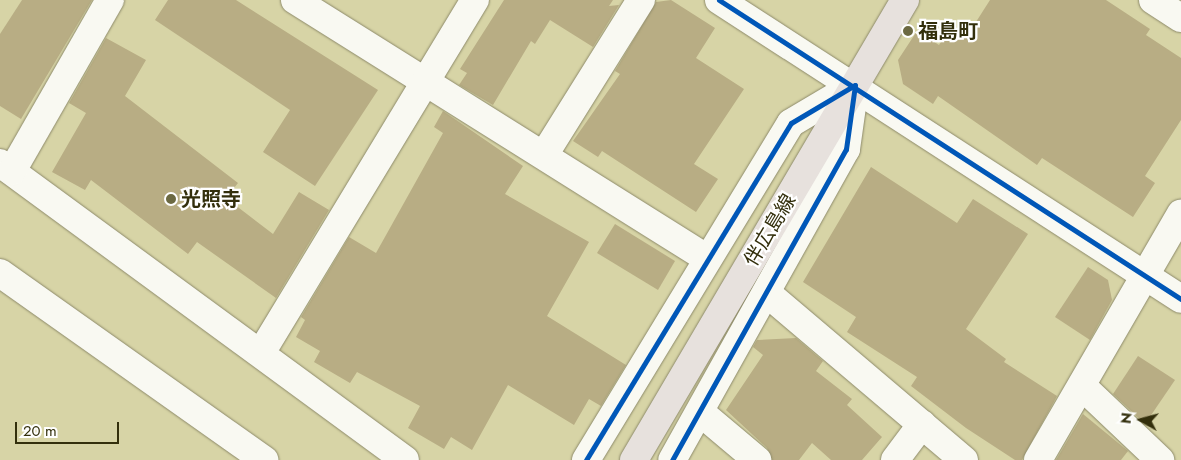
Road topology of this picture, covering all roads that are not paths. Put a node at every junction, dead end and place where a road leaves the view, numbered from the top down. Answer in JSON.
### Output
{"nodes":[{"id":1,"x":110,"y":0,"type":"edge"},
{"id":2,"x":295,"y":0,"type":"edge"},
{"id":3,"x":475,"y":0,"type":"edge"},
{"id":4,"x":641,"y":0,"type":"edge"},
{"id":5,"x":720,"y":0,"type":"edge"},
{"id":6,"x":905,"y":0,"type":"edge"},
{"id":7,"x":1153,"y":0,"type":"edge"},
{"id":8,"x":1181,"y":18,"type":"edge"},
{"id":9,"x":425,"y":81,"type":"junction"},
{"id":10,"x":856,"y":86,"type":"junction"},
{"id":11,"x":544,"y":155,"type":"junction"},
{"id":12,"x":6,"y":167,"type":"edge"},
{"id":13,"x":1181,"y":213,"type":"edge"},
{"id":14,"x":707,"y":258,"type":"junction"},
{"id":15,"x":0,"y":273,"type":"edge"},
{"id":16,"x":1145,"y":276,"type":"junction"},
{"id":17,"x":768,"y":294,"type":"junction"},
{"id":18,"x":1181,"y":299,"type":"edge"},
{"id":19,"x":261,"y":353,"type":"junction"},
{"id":20,"x":1082,"y":386,"type":"junction"},
{"id":21,"x":700,"y":412,"type":"junction"},
{"id":22,"x":922,"y":424,"type":"junction"},
{"id":23,"x":264,"y":460,"type":"edge"},
{"id":24,"x":405,"y":460,"type":"edge"},
{"id":25,"x":586,"y":460,"type":"edge"},
{"id":26,"x":634,"y":460,"type":"edge"},
{"id":27,"x":672,"y":460,"type":"edge"},
{"id":28,"x":756,"y":460,"type":"edge"},
{"id":29,"x":895,"y":460,"type":"edge"},
{"id":30,"x":964,"y":460,"type":"edge"},
{"id":31,"x":1038,"y":460,"type":"edge"},
{"id":32,"x":1160,"y":460,"type":"edge"}],
"edges":[{"from":1,"to":12,"type":"street"},
{"from":2,"to":9,"type":"street"},
{"from":3,"to":9,"type":"street"},
{"from":4,"to":11,"type":"street"},
{"from":5,"to":10,"type":"street"},
{"from":6,"to":10,"type":"main road","name":"伴広島線"},
{"from":7,"to":8,"type":"street"},
{"from":9,"to":11,"type":"street"},
{"from":9,"to":19,"type":"street"},
{"from":10,"to":14,"type":"street"},
{"from":10,"to":16,"type":"street"},
{"from":10,"to":17,"type":"street"},
{"from":10,"to":26,"type":"main road","name":"伴広島線"},
{"from":11,"to":14,"type":"street"},
{"from":12,"to":19,"type":"street"},
{"from":13,"to":16,"type":"street"},
{"from":14,"to":25,"type":"street"},
{"from":15,"to":23,"type":"street"},
{"from":16,"to":18,"type":"street"},
{"from":16,"to":20,"type":"street"},
{"from":17,"to":21,"type":"street"},
{"from":17,"to":22,"type":"street"},
{"from":19,"to":24,"type":"street"},
{"from":20,"to":31,"type":"street"},
{"from":20,"to":32,"type":"street"},
{"from":21,"to":27,"type":"street"},
{"from":21,"to":28,"type":"street"},
{"from":22,"to":29,"type":"street"},
{"from":22,"to":30,"type":"street"}]}
